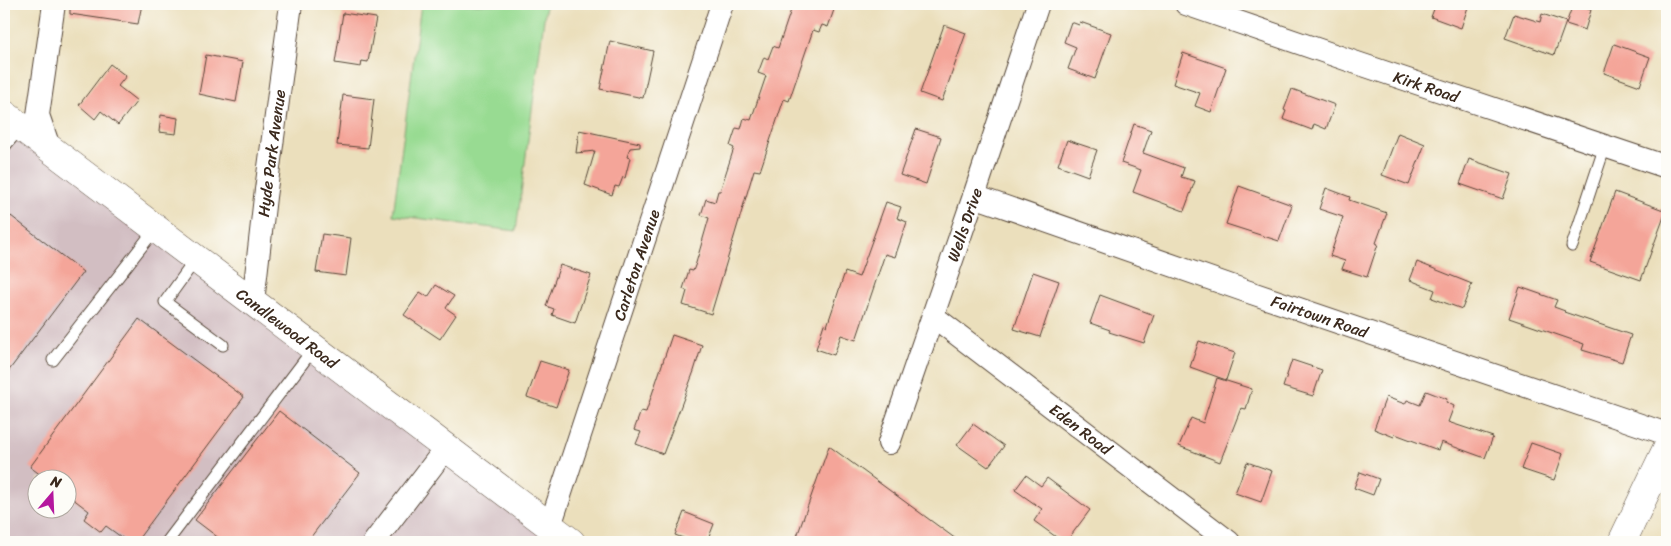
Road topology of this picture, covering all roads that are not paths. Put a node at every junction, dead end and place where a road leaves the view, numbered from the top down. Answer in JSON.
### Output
{"nodes":[{"id":1,"x":54,"y":4,"type":"edge"},
{"id":2,"x":291,"y":4,"type":"edge"},
{"id":3,"x":722,"y":4,"type":"edge"},
{"id":4,"x":1038,"y":4,"type":"edge"},
{"id":5,"x":1186,"y":4,"type":"edge"},
{"id":6,"x":10,"y":129,"type":"edge"},
{"id":7,"x":1605,"y":146,"type":"junction"},
{"id":8,"x":49,"y":147,"type":"junction"},
{"id":9,"x":1667,"y":167,"type":"edge"},
{"id":10,"x":974,"y":196,"type":"junction"},
{"id":11,"x":156,"y":228,"type":"junction"},
{"id":12,"x":1572,"y":246,"type":"dead end"},
{"id":13,"x":196,"y":259,"type":"junction"},
{"id":14,"x":253,"y":302,"type":"junction"},
{"id":15,"x":933,"y":316,"type":"junction"},
{"id":16,"x":223,"y":345,"type":"dead end"},
{"id":17,"x":314,"y":348,"type":"junction"},
{"id":18,"x":53,"y":360,"type":"dead end"},
{"id":19,"x":1667,"y":434,"type":"edge"},
{"id":20,"x":889,"y":443,"type":"dead end"},
{"id":21,"x":446,"y":448,"type":"junction"},
{"id":22,"x":1667,"y":448,"type":"edge"},
{"id":23,"x":550,"y":526,"type":"junction"},
{"id":24,"x":167,"y":542,"type":"edge"},
{"id":25,"x":374,"y":542,"type":"edge"},
{"id":26,"x":571,"y":542,"type":"edge"},
{"id":27,"x":1229,"y":542,"type":"edge"},
{"id":28,"x":1622,"y":542,"type":"edge"}],
"edges":[{"from":1,"to":8,"type":"street"},
{"from":2,"to":14,"type":"street","name":"Hyde Park Avenue"},
{"from":3,"to":23,"type":"street","name":"Carleton Avenue"},
{"from":4,"to":10,"type":"street","name":"Wells Drive"},
{"from":5,"to":7,"type":"street","name":"Kirk Road"},
{"from":6,"to":8,"type":"street","name":"Candlewood Road"},
{"from":7,"to":9,"type":"street","name":"Kirk Road"},
{"from":7,"to":12,"type":"lane"},
{"from":8,"to":11,"type":"street","name":"Candlewood Road"},
{"from":10,"to":15,"type":"street","name":"Wells Drive"},
{"from":10,"to":19,"type":"street","name":"Fairtown Road"},
{"from":11,"to":13,"type":"street","name":"Candlewood Road"},
{"from":11,"to":18,"type":"lane"},
{"from":13,"to":14,"type":"street","name":"Candlewood Road"},
{"from":13,"to":16,"type":"lane"},
{"from":14,"to":17,"type":"street","name":"Candlewood Road"},
{"from":15,"to":20,"type":"street","name":"Wells Drive"},
{"from":15,"to":27,"type":"street","name":"Eden Road"},
{"from":17,"to":21,"type":"street","name":"Candlewood Road"},
{"from":17,"to":24,"type":"lane"},
{"from":21,"to":23,"type":"street","name":"Candlewood Road"},
{"from":21,"to":25,"type":"street"},
{"from":22,"to":28,"type":"street"},
{"from":23,"to":26,"type":"street","name":"Candlewood Road"}]}
